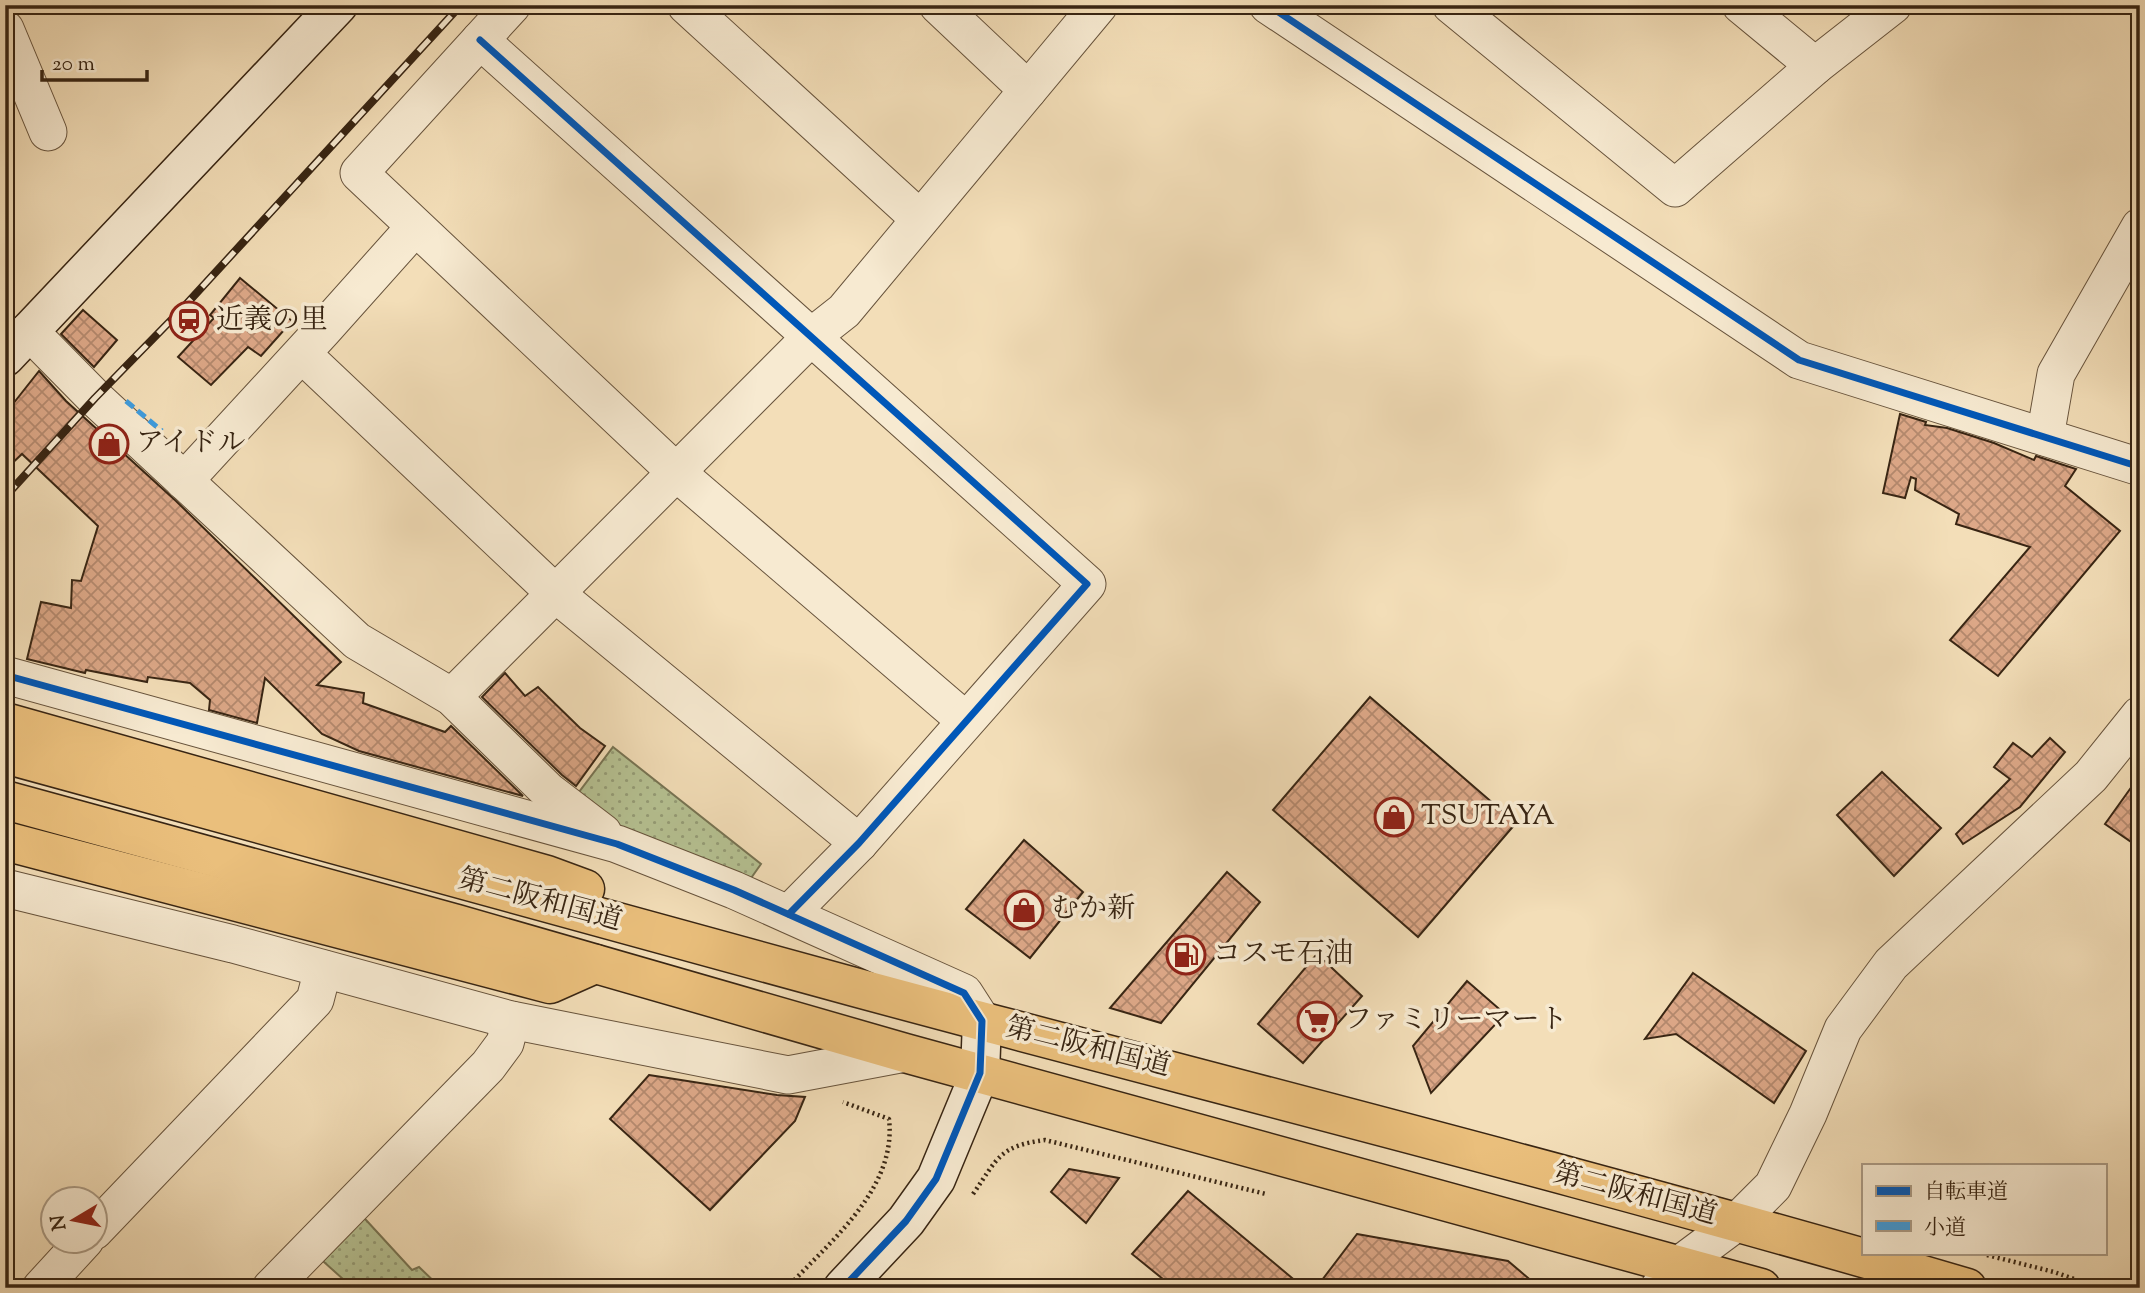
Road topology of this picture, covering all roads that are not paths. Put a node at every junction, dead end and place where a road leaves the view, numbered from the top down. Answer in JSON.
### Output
{"nodes":[{"id":1,"x":338,"y":5,"type":"edge"},
{"id":2,"x":512,"y":5,"type":"edge"},
{"id":3,"x":686,"y":5,"type":"edge"},
{"id":4,"x":938,"y":5,"type":"edge"},
{"id":5,"x":1099,"y":5,"type":"edge"},
{"id":6,"x":1268,"y":5,"type":"edge"},
{"id":7,"x":1451,"y":5,"type":"edge"},
{"id":8,"x":1741,"y":5,"type":"edge"},
{"id":9,"x":1893,"y":5,"type":"edge"},
{"id":10,"x":5,"y":29,"type":"edge"},
{"id":11,"x":480,"y":40,"type":"junction"},
{"id":12,"x":1815,"y":65,"type":"junction"},
{"id":13,"x":1028,"y":90,"type":"junction"},
{"id":14,"x":48,"y":132,"type":"dead end"},
{"id":15,"x":920,"y":219,"type":"junction"},
{"id":16,"x":415,"y":227,"type":"junction"},
{"id":17,"x":2140,"y":227,"type":"edge"},
{"id":18,"x":811,"y":337,"type":"junction"},
{"id":19,"x":17,"y":344,"type":"edge"},
{"id":20,"x":302,"y":354,"type":"junction"},
{"id":21,"x":2045,"y":437,"type":"junction"},
{"id":22,"x":2140,"y":467,"type":"edge"},
{"id":23,"x":676,"y":472,"type":"junction"},
{"id":24,"x":184,"y":481,"type":"junction"},
{"id":25,"x":556,"y":594,"type":"junction"},
{"id":26,"x":5,"y":675,"type":"edge"},
{"id":27,"x":452,"y":698,"type":"junction"},
{"id":28,"x":2140,"y":715,"type":"edge"},
{"id":29,"x":965,"y":720,"type":"junction"},
{"id":30,"x":5,"y":722,"type":"edge"},
{"id":31,"x":5,"y":754,"type":"edge"},
{"id":32,"x":5,"y":800,"type":"edge"},
{"id":33,"x":5,"y":841,"type":"edge"},
{"id":34,"x":859,"y":843,"type":"junction"},
{"id":35,"x":617,"y":844,"type":"junction"},
{"id":36,"x":5,"y":888,"type":"edge"},
{"id":37,"x":542,"y":888,"type":"junction"},
{"id":38,"x":789,"y":914,"type":"junction"},
{"id":39,"x":455,"y":942,"type":"junction"},
{"id":40,"x":323,"y":969,"type":"junction"},
{"id":41,"x":511,"y":1020,"type":"junction"},
{"id":42,"x":982,"y":1021,"type":"junction"},
{"id":43,"x":905,"y":1053,"type":"junction"},
{"id":44,"x":980,"y":1073,"type":"junction"},
{"id":45,"x":108,"y":1216,"type":"edge"},
{"id":46,"x":1737,"y":1222,"type":"junction"},
{"id":47,"x":73,"y":1254,"type":"edge"},
{"id":48,"x":1669,"y":1277,"type":"edge"},
{"id":49,"x":41,"y":1288,"type":"edge"},
{"id":50,"x":271,"y":1288,"type":"edge"},
{"id":51,"x":843,"y":1288,"type":"edge"},
{"id":52,"x":1761,"y":1288,"type":"edge"},
{"id":53,"x":1967,"y":1288,"type":"edge"}],
"edges":[{"from":1,"to":19,"type":"street"},
{"from":2,"to":11,"type":"street"},
{"from":3,"to":15,"type":"street"},
{"from":4,"to":13,"type":"street"},
{"from":5,"to":13,"type":"street"},
{"from":6,"to":21,"type":"street"},
{"from":7,"to":12,"type":"street"},
{"from":8,"to":12,"type":"street"},
{"from":9,"to":12,"type":"street"},
{"from":10,"to":14,"type":"street"},
{"from":11,"to":16,"type":"street"},
{"from":11,"to":18,"type":"street"},
{"from":13,"to":15,"type":"street"},
{"from":15,"to":18,"type":"street"},
{"from":16,"to":20,"type":"street"},
{"from":16,"to":23,"type":"street"},
{"from":17,"to":21,"type":"street"},
{"from":18,"to":23,"type":"street"},
{"from":18,"to":29,"type":"street"},
{"from":19,"to":24,"type":"street"},
{"from":20,"to":24,"type":"street"},
{"from":20,"to":25,"type":"street"},
{"from":21,"to":22,"type":"street"},
{"from":23,"to":25,"type":"street"},
{"from":23,"to":29,"type":"street"},
{"from":24,"to":27,"type":"street"},
{"from":25,"to":27,"type":"street"},
{"from":25,"to":34,"type":"street"},
{"from":26,"to":35,"type":"street"},
{"from":27,"to":35,"type":"street"},
{"from":28,"to":46,"type":"street"},
{"from":29,"to":34,"type":"street"},
{"from":30,"to":37,"type":"highway"},
{"from":31,"to":37,"type":"highway","name":"第二阪和国道"},
{"from":32,"to":39,"type":"highway","name":"第二阪和国道"},
{"from":33,"to":39,"type":"highway"},
{"from":34,"to":38,"type":"street"},
{"from":35,"to":38,"type":"street"},
{"from":36,"to":40,"type":"street"},
{"from":37,"to":42,"type":"highway","name":"第二阪和国道"},
{"from":38,"to":42,"type":"street"},
{"from":39,"to":43,"type":"highway","name":"第二阪和国道"},
{"from":40,"to":41,"type":"street"},
{"from":40,"to":45,"type":"street"},
{"from":41,"to":43,"type":"street"},
{"from":41,"to":50,"type":"street"},
{"from":42,"to":44,"type":"street"},
{"from":42,"to":46,"type":"highway","name":"第二阪和国道"},
{"from":43,"to":44,"type":"highway","name":"第二阪和国道"},
{"from":44,"to":48,"type":"highway","name":"第二阪和国道"},
{"from":44,"to":51,"type":"street"},
{"from":46,"to":48,"type":"street"},
{"from":46,"to":53,"type":"highway","name":"第二阪和国道"},
{"from":47,"to":49,"type":"street"},
{"from":48,"to":52,"type":"highway","name":"第二阪和国道"}]}
